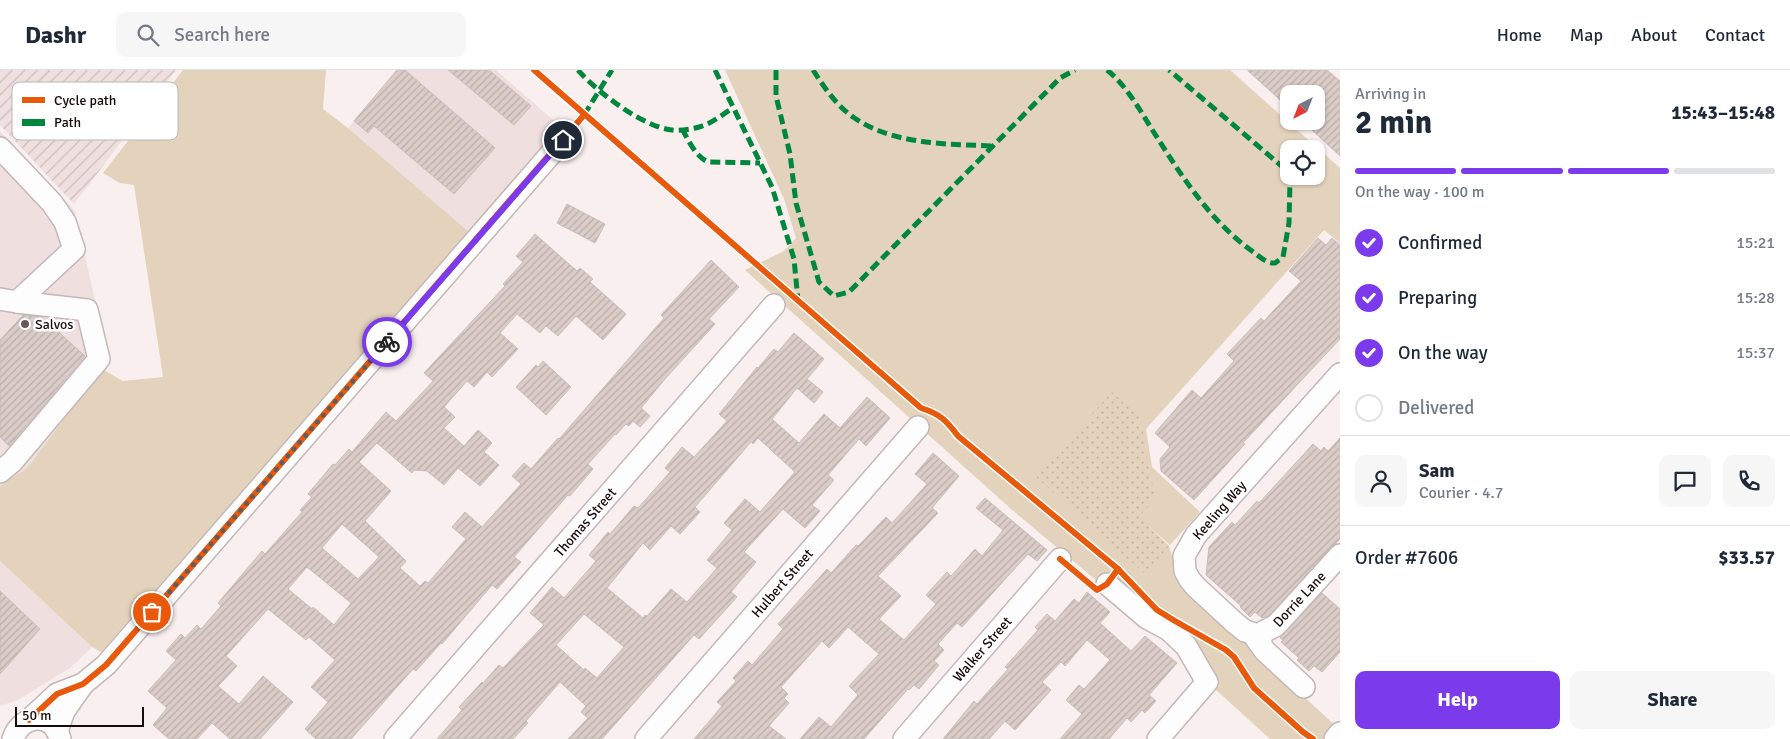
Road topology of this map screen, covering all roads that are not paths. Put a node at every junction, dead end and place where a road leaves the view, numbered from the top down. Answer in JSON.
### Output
{"nodes":[{"id":1,"x":563,"y":140,"type":"dead end"},
{"id":2,"x":0,"y":148,"type":"edge"},
{"id":3,"x":9,"y":300,"type":"edge"},
{"id":4,"x":774,"y":305,"type":"dead end"},
{"id":5,"x":1340,"y":374,"type":"edge"},
{"id":6,"x":918,"y":427,"type":"dead end"},
{"id":7,"x":0,"y":472,"type":"edge"},
{"id":8,"x":1340,"y":555,"type":"edge"},
{"id":9,"x":1060,"y":559,"type":"dead end"},
{"id":10,"x":1107,"y":584,"type":"dead end"},
{"id":11,"x":1260,"y":642,"type":"junction"},
{"id":12,"x":83,"y":684,"type":"junction"},
{"id":13,"x":1304,"y":687,"type":"dead end"},
{"id":14,"x":16,"y":727,"type":"edge"},
{"id":15,"x":1340,"y":733,"type":"edge"},
{"id":16,"x":59,"y":735,"type":"edge"},
{"id":17,"x":395,"y":739,"type":"edge"},
{"id":18,"x":646,"y":739,"type":"edge"},
{"id":19,"x":904,"y":739,"type":"edge"},
{"id":20,"x":1158,"y":739,"type":"edge"},
{"id":21,"x":1335,"y":739,"type":"edge"}],
"edges":[{"from":1,"to":12,"type":"street"},
{"from":2,"to":3,"type":"street"},
{"from":3,"to":7,"type":"street"},
{"from":4,"to":17,"type":"street","name":"Thomas Street"},
{"from":5,"to":11,"type":"street","name":"Keeling Way"},
{"from":6,"to":18,"type":"street","name":"Hulbert Street"},
{"from":8,"to":11,"type":"street","name":"Dorrie Lane"},
{"from":9,"to":19,"type":"street","name":"Walker Street"},
{"from":10,"to":20,"type":"street"},
{"from":11,"to":13,"type":"street","name":"Keeling Way"},
{"from":12,"to":14,"type":"street"},
{"from":12,"to":16,"type":"street"},
{"from":14,"to":16,"type":"street"},
{"from":15,"to":21,"type":"street"}]}
